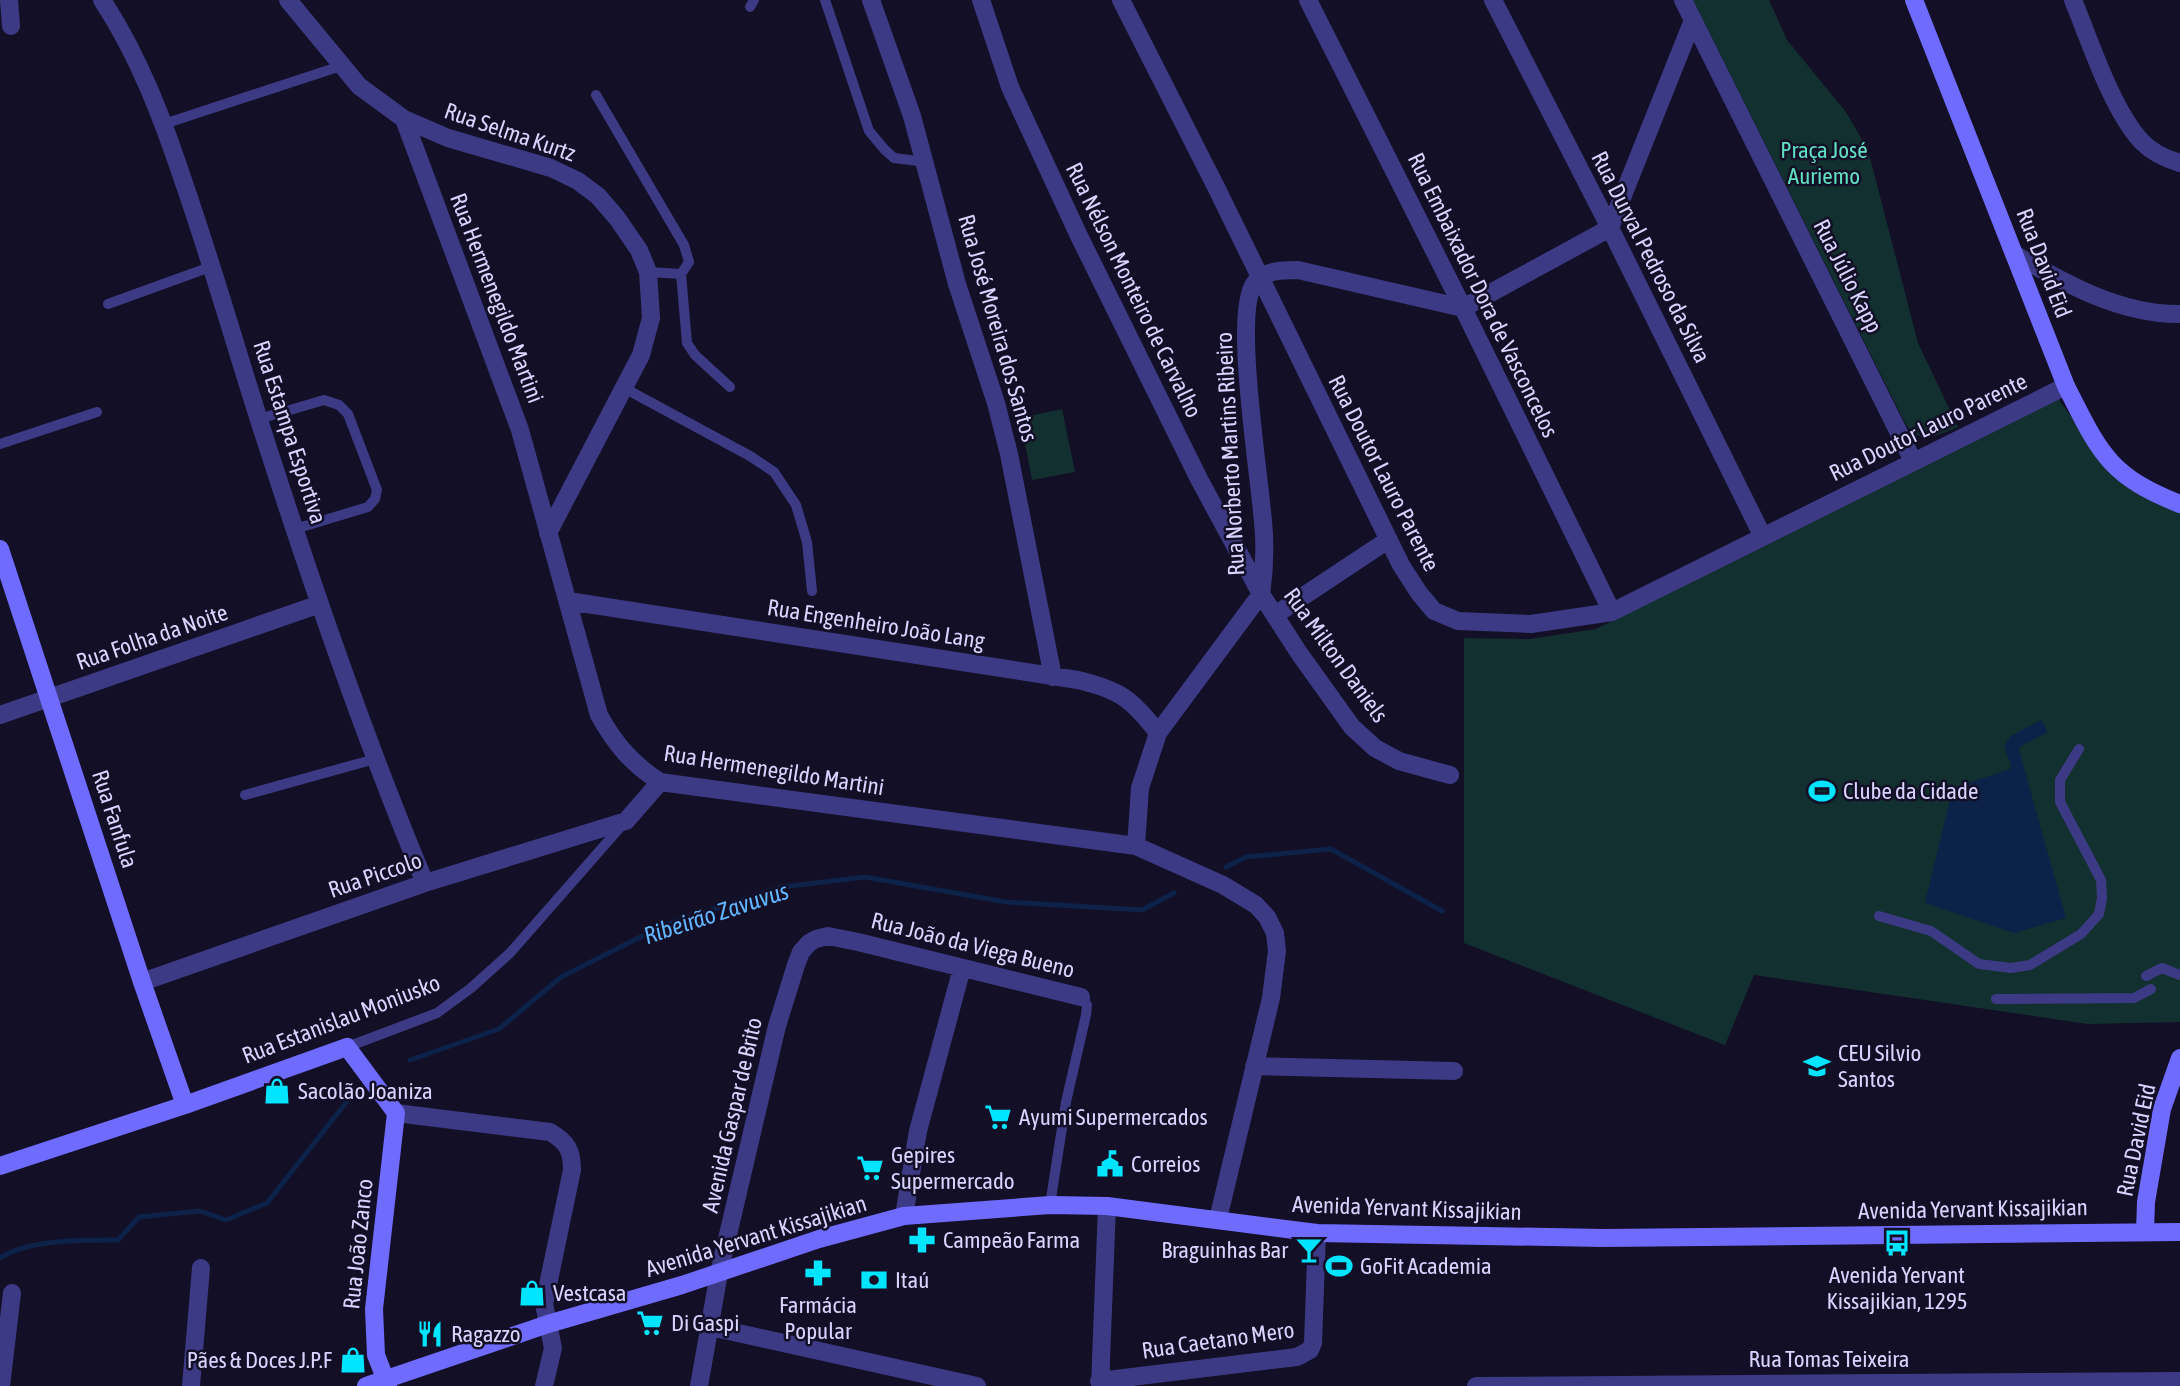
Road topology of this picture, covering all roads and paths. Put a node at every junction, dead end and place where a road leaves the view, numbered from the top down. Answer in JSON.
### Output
{"nodes":[{"id":1,"x":9,"y":0,"type":"edge"},
{"id":2,"x":102,"y":0,"type":"edge"},
{"id":3,"x":288,"y":0,"type":"edge"},
{"id":4,"x":825,"y":0,"type":"edge"},
{"id":5,"x":871,"y":0,"type":"edge"},
{"id":6,"x":981,"y":0,"type":"edge"},
{"id":7,"x":1121,"y":0,"type":"edge"},
{"id":8,"x":1308,"y":0,"type":"edge"},
{"id":9,"x":1493,"y":0,"type":"edge"},
{"id":10,"x":1683,"y":0,"type":"edge"},
{"id":11,"x":1914,"y":0,"type":"edge"},
{"id":12,"x":2073,"y":0,"type":"edge"},
{"id":13,"x":1693,"y":20,"type":"junction"},
{"id":14,"x":12,"y":26,"type":"dead end"},
{"id":15,"x":341,"y":66,"type":"junction"},
{"id":16,"x":596,"y":95,"type":"dead end"},
{"id":17,"x":404,"y":119,"type":"junction"},
{"id":18,"x":164,"y":124,"type":"junction"},
{"id":19,"x":926,"y":162,"type":"junction"},
{"id":20,"x":2180,"y":163,"type":"edge"},
{"id":21,"x":1610,"y":228,"type":"junction"},
{"id":22,"x":2014,"y":254,"type":"junction"},
{"id":23,"x":213,"y":266,"type":"junction"},
{"id":24,"x":648,"y":272,"type":"junction"},
{"id":25,"x":681,"y":274,"type":"junction"},
{"id":26,"x":1259,"y":277,"type":"junction"},
{"id":27,"x":108,"y":304,"type":"dead end"},
{"id":28,"x":1463,"y":308,"type":"junction"},
{"id":29,"x":2180,"y":314,"type":"edge"},
{"id":30,"x":2066,"y":386,"type":"junction"},
{"id":31,"x":730,"y":387,"type":"dead end"},
{"id":32,"x":624,"y":388,"type":"junction"},
{"id":33,"x":97,"y":412,"type":"dead end"},
{"id":34,"x":259,"y":419,"type":"junction"},
{"id":35,"x":0,"y":444,"type":"edge"},
{"id":36,"x":1913,"y":460,"type":"junction"},
{"id":37,"x":2180,"y":504,"type":"edge"},
{"id":38,"x":295,"y":529,"type":"junction"},
{"id":39,"x":548,"y":533,"type":"junction"},
{"id":40,"x":1763,"y":537,"type":"junction"},
{"id":41,"x":1388,"y":540,"type":"junction"},
{"id":42,"x":0,"y":549,"type":"edge"},
{"id":43,"x":812,"y":591,"type":"dead end"},
{"id":44,"x":1261,"y":594,"type":"junction"},
{"id":45,"x":568,"y":601,"type":"junction"},
{"id":46,"x":320,"y":604,"type":"junction"},
{"id":47,"x":1612,"y":612,"type":"junction"},
{"id":48,"x":1275,"y":615,"type":"junction"},
{"id":49,"x":1053,"y":677,"type":"junction"},
{"id":50,"x":49,"y":698,"type":"junction"},
{"id":51,"x":0,"y":715,"type":"edge"},
{"id":52,"x":1158,"y":733,"type":"junction"},
{"id":53,"x":2079,"y":749,"type":"dead end"},
{"id":54,"x":375,"y":759,"type":"junction"},
{"id":55,"x":1450,"y":775,"type":"dead end"},
{"id":56,"x":660,"y":782,"type":"junction"},
{"id":57,"x":245,"y":795,"type":"dead end"},
{"id":58,"x":626,"y":821,"type":"junction"},
{"id":59,"x":1136,"y":846,"type":"junction"},
{"id":60,"x":425,"y":883,"type":"junction"},
{"id":61,"x":1879,"y":916,"type":"dead end"},
{"id":62,"x":809,"y":943,"type":"joint"},
{"id":63,"x":962,"y":968,"type":"junction"},
{"id":64,"x":2180,"y":975,"type":"edge"},
{"id":65,"x":2146,"y":976,"type":"dead end"},
{"id":66,"x":142,"y":982,"type":"junction"},
{"id":67,"x":2151,"y":989,"type":"dead end"},
{"id":68,"x":1081,"y":997,"type":"joint"},
{"id":69,"x":1996,"y":999,"type":"dead end"},
{"id":70,"x":347,"y":1046,"type":"junction"},
{"id":71,"x":2180,"y":1058,"type":"edge"},
{"id":72,"x":1254,"y":1066,"type":"junction"},
{"id":73,"x":1454,"y":1071,"type":"dead end"},
{"id":74,"x":185,"y":1105,"type":"junction"},
{"id":75,"x":396,"y":1113,"type":"junction"},
{"id":76,"x":0,"y":1166,"type":"edge"},
{"id":77,"x":1050,"y":1206,"type":"junction"},
{"id":78,"x":1107,"y":1206,"type":"junction"},
{"id":79,"x":904,"y":1216,"type":"junction"},
{"id":80,"x":1218,"y":1219,"type":"junction"},
{"id":81,"x":2145,"y":1232,"type":"junction"},
{"id":82,"x":2180,"y":1232,"type":"edge"},
{"id":83,"x":1317,"y":1233,"type":"junction"},
{"id":84,"x":201,"y":1268,"type":"dead end"},
{"id":85,"x":719,"y":1273,"type":"junction"},
{"id":86,"x":12,"y":1293,"type":"dead end"},
{"id":87,"x":548,"y":1324,"type":"junction"},
{"id":88,"x":710,"y":1327,"type":"junction"},
{"id":89,"x":2180,"y":1381,"type":"edge"},
{"id":90,"x":386,"y":1383,"type":"edge"},
{"id":91,"x":1099,"y":1383,"type":"edge"},
{"id":92,"x":1,"y":1386,"type":"edge"},
{"id":93,"x":191,"y":1386,"type":"edge"},
{"id":94,"x":366,"y":1386,"type":"edge"},
{"id":95,"x":544,"y":1386,"type":"edge"},
{"id":96,"x":699,"y":1386,"type":"edge"},
{"id":97,"x":978,"y":1386,"type":"edge"},
{"id":98,"x":1477,"y":1386,"type":"edge"}],
"edges":[{"from":1,"to":14,"type":"street"},
{"from":2,"to":18,"type":"street","name":"Rua Estampa Esportiva"},
{"from":3,"to":15,"type":"street","name":"Rua Selma Kurtz"},
{"from":4,"to":19,"type":"lane"},
{"from":5,"to":19,"type":"street","name":"Rua José Moreira dos Santos"},
{"from":6,"to":44,"type":"street","name":"Rua Nélson Monteiro de Carvalho"},
{"from":7,"to":26,"type":"street","name":"Rua Doutor Lauro Parente"},
{"from":8,"to":28,"type":"street","name":"Rua Embaixador Dora de Vasconcelos"},
{"from":9,"to":21,"type":"street","name":"Rua Durval Pedroso da Silva"},
{"from":10,"to":13,"type":"street","name":"Rua Júlio Kapp"},
{"from":11,"to":22,"type":"street","name":"Rua David Eid"},
{"from":12,"to":20,"type":"street"},
{"from":13,"to":21,"type":"street"},
{"from":13,"to":36,"type":"street","name":"Rua Júlio Kapp"},
{"from":15,"to":17,"type":"street","name":"Rua Selma Kurtz"},
{"from":15,"to":18,"type":"lane"},
{"from":16,"to":25,"type":"lane"},
{"from":17,"to":24,"type":"street","name":"Rua Selma Kurtz"},
{"from":17,"to":39,"type":"street","name":"Rua Hermenegildo Martini"},
{"from":18,"to":23,"type":"street","name":"Rua Estampa Esportiva"},
{"from":19,"to":49,"type":"street","name":"Rua José Moreira dos Santos"},
{"from":21,"to":28,"type":"street"},
{"from":21,"to":40,"type":"street","name":"Rua Durval Pedroso da Silva"},
{"from":22,"to":29,"type":"street"},
{"from":22,"to":30,"type":"street","name":"Rua David Eid"},
{"from":23,"to":27,"type":"lane"},
{"from":23,"to":34,"type":"street","name":"Rua Estampa Esportiva"},
{"from":24,"to":25,"type":"lane"},
{"from":24,"to":32,"type":"street","name":"Rua Selma Kurtz"},
{"from":25,"to":31,"type":"lane"},
{"from":26,"to":28,"type":"street"},
{"from":26,"to":41,"type":"street","name":"Rua Doutor Lauro Parente"},
{"from":26,"to":44,"type":"street","name":"Rua Norberto Martins Ribeiro"},
{"from":28,"to":47,"type":"street","name":"Rua Embaixador Dora de Vasconcelos"},
{"from":30,"to":36,"type":"street","name":"Rua Doutor Lauro Parente"},
{"from":30,"to":37,"type":"street","name":"Rua David Eid"},
{"from":32,"to":39,"type":"street","name":"Rua Selma Kurtz"},
{"from":32,"to":43,"type":"lane"},
{"from":33,"to":35,"type":"lane"},
{"from":34,"to":38,"type":"street","name":"Rua Estampa Esportiva"},
{"from":34,"to":38,"type":"lane"},
{"from":36,"to":40,"type":"street","name":"Rua Doutor Lauro Parente"},
{"from":38,"to":46,"type":"street","name":"Rua Estampa Esportiva"},
{"from":39,"to":45,"type":"street","name":"Rua Hermenegildo Martini"},
{"from":40,"to":47,"type":"street","name":"Rua Doutor Lauro Parente"},
{"from":41,"to":47,"type":"street","name":"Rua Doutor Lauro Parente"},
{"from":41,"to":48,"type":"street"},
{"from":42,"to":50,"type":"street","name":"Rua Fanfula"},
{"from":44,"to":48,"type":"street","name":"Rua Milton Daniels"},
{"from":44,"to":52,"type":"street","name":"Rua Norberto Martins Ribeiro"},
{"from":45,"to":49,"type":"street","name":"Rua Engenheiro João Lang"},
{"from":45,"to":56,"type":"street","name":"Rua Hermenegildo Martini"},
{"from":46,"to":50,"type":"street","name":"Rua Folha da Noite"},
{"from":46,"to":54,"type":"street","name":"Rua Estampa Esportiva"},
{"from":48,"to":55,"type":"street","name":"Rua Milton Daniels"},
{"from":49,"to":52,"type":"street","name":"Rua Engenheiro João Lang"},
{"from":50,"to":51,"type":"street","name":"Rua Folha da Noite"},
{"from":50,"to":66,"type":"street","name":"Rua Fanfula"},
{"from":52,"to":59,"type":"street","name":"Rua Norberto Martins Ribeiro"},
{"from":53,"to":61,"type":"lane"},
{"from":54,"to":57,"type":"lane"},
{"from":54,"to":60,"type":"street","name":"Rua Estampa Esportiva"},
{"from":56,"to":58,"type":"street","name":"Rua Estanislau Moniusko"},
{"from":56,"to":59,"type":"street","name":"Rua Hermenegildo Martini"},
{"from":58,"to":60,"type":"street","name":"Rua Piccolo"},
{"from":58,"to":70,"type":"lane","name":"Rua Estanislau Moniusko"},
{"from":59,"to":72,"type":"street","name":"Rua Hermenegildo Martini"},
{"from":60,"to":66,"type":"street","name":"Rua Piccolo"},
{"from":62,"to":63,"type":"street","name":"Rua João da Viega Bueno"},
{"from":62,"to":85,"type":"street","name":"Avenida Gaspar de Brito"},
{"from":63,"to":68,"type":"street","name":"Rua João da Viega Bueno"},
{"from":63,"to":79,"type":"street"},
{"from":64,"to":65,"type":"lane"},
{"from":66,"to":74,"type":"street","name":"Rua Fanfula"},
{"from":67,"to":69,"type":"lane"},
{"from":68,"to":77,"type":"lane","name":"Rua João da Viega Bueno"},
{"from":70,"to":74,"type":"street","name":"Rua Estanislau Moniusko"},
{"from":70,"to":75,"type":"street"},
{"from":71,"to":81,"type":"street","name":"Rua David Eid"},
{"from":72,"to":73,"type":"street"},
{"from":72,"to":80,"type":"street","name":"Rua Hermenegildo Martini"},
{"from":74,"to":76,"type":"street","name":"Rua Estanislau Moniusko"},
{"from":75,"to":87,"type":"street"},
{"from":75,"to":90,"type":"street","name":"Rua João Zanco"},
{"from":77,"to":78,"type":"street","name":"Avenida Yervant Kissajikian"},
{"from":77,"to":79,"type":"street","name":"Avenida Yervant Kissajikian"},
{"from":78,"to":80,"type":"street","name":"Avenida Yervant Kissajikian"},
{"from":78,"to":91,"type":"street"},
{"from":79,"to":85,"type":"street","name":"Avenida Yervant Kissajikian"},
{"from":80,"to":83,"type":"street","name":"Avenida Yervant Kissajikian"},
{"from":81,"to":82,"type":"street","name":"Avenida Yervant Kissajikian"},
{"from":81,"to":83,"type":"street","name":"Avenida Yervant Kissajikian"},
{"from":83,"to":91,"type":"street","name":"Rua Caetano Mero"},
{"from":84,"to":93,"type":"street"},
{"from":85,"to":87,"type":"street","name":"Avenida Yervant Kissajikian"},
{"from":85,"to":88,"type":"street","name":"Avenida Gaspar de Brito"},
{"from":86,"to":92,"type":"street"},
{"from":87,"to":90,"type":"street","name":"Avenida Yervant Kissajikian"},
{"from":87,"to":95,"type":"street"},
{"from":88,"to":96,"type":"street","name":"Avenida Gaspar de Brito"},
{"from":88,"to":97,"type":"street"},
{"from":89,"to":98,"type":"street","name":"Rua Tomas Teixeira"},
{"from":90,"to":94,"type":"street","name":"Avenida Yervant Kissajikian"}]}
